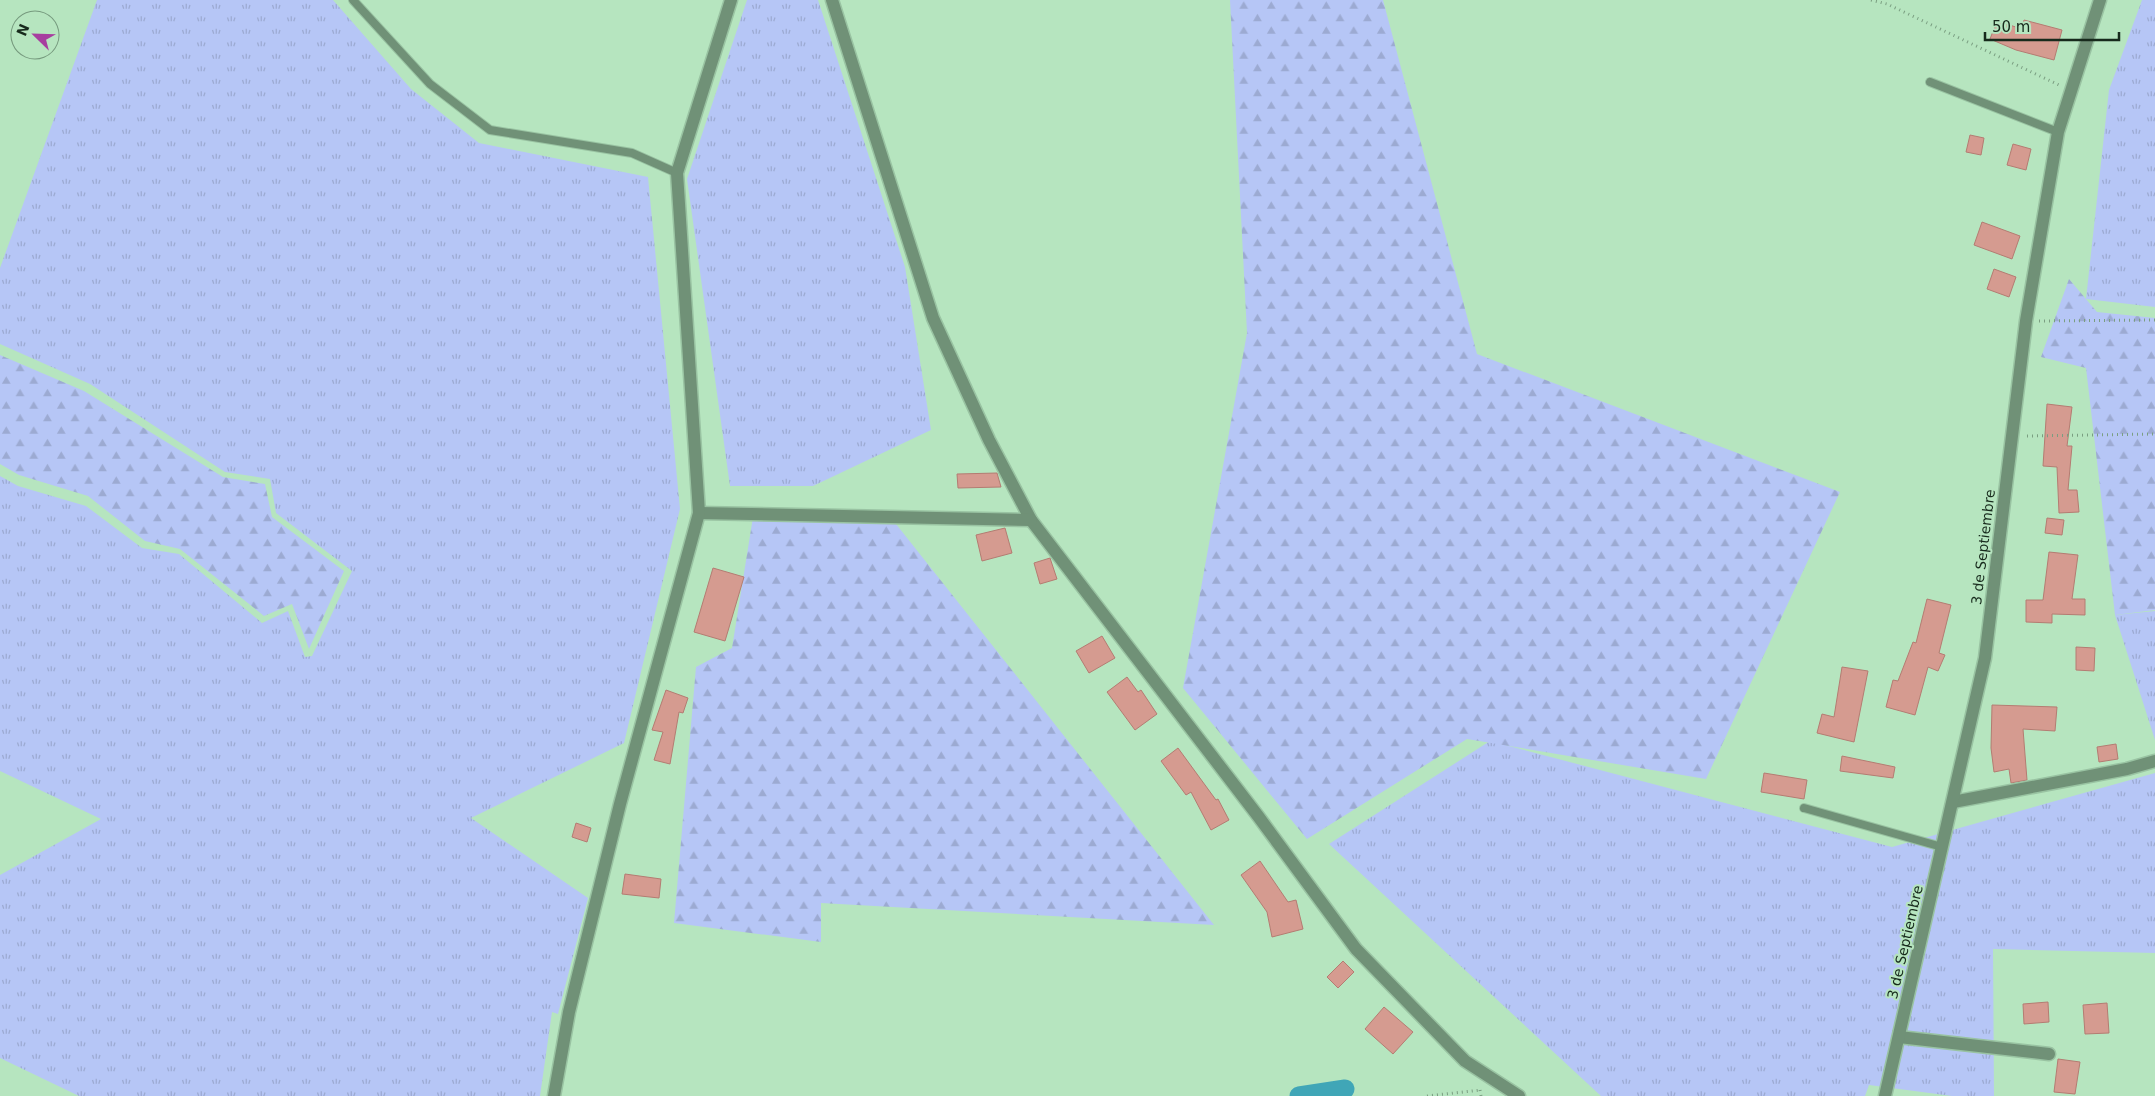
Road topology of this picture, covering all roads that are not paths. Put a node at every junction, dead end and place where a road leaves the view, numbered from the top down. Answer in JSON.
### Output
{"nodes":[{"id":1,"x":353,"y":0,"type":"edge"},
{"id":2,"x":732,"y":0,"type":"edge"},
{"id":3,"x":832,"y":0,"type":"edge"},
{"id":4,"x":2100,"y":0,"type":"edge"},
{"id":5,"x":1930,"y":82,"type":"dead end"},
{"id":6,"x":2058,"y":132,"type":"junction"},
{"id":7,"x":677,"y":173,"type":"junction"},
{"id":8,"x":699,"y":513,"type":"junction"},
{"id":9,"x":1031,"y":520,"type":"junction"},
{"id":10,"x":2155,"y":761,"type":"edge"},
{"id":11,"x":1953,"y":802,"type":"junction"},
{"id":12,"x":1804,"y":808,"type":"dead end"},
{"id":13,"x":1942,"y":847,"type":"junction"},
{"id":14,"x":1899,"y":1037,"type":"junction"},
{"id":15,"x":2049,"y":1054,"type":"dead end"},
{"id":16,"x":1889,"y":1095,"type":"edge"},
{"id":17,"x":554,"y":1096,"type":"edge"},
{"id":18,"x":1519,"y":1096,"type":"edge"}],
"edges":[{"from":1,"to":7,"type":"lane"},
{"from":2,"to":7,"type":"street"},
{"from":3,"to":9,"type":"street"},
{"from":4,"to":6,"type":"street","name":"3 de Septiembre"},
{"from":5,"to":6,"type":"lane"},
{"from":6,"to":11,"type":"street","name":"3 de Septiembre"},
{"from":7,"to":8,"type":"street"},
{"from":8,"to":9,"type":"street"},
{"from":8,"to":17,"type":"street"},
{"from":9,"to":18,"type":"street"},
{"from":10,"to":11,"type":"street"},
{"from":11,"to":13,"type":"street","name":"3 de Septiembre"},
{"from":12,"to":13,"type":"lane"},
{"from":13,"to":14,"type":"street","name":"3 de Septiembre"},
{"from":14,"to":15,"type":"street"},
{"from":14,"to":16,"type":"street","name":"3 de Septiembre"}]}
